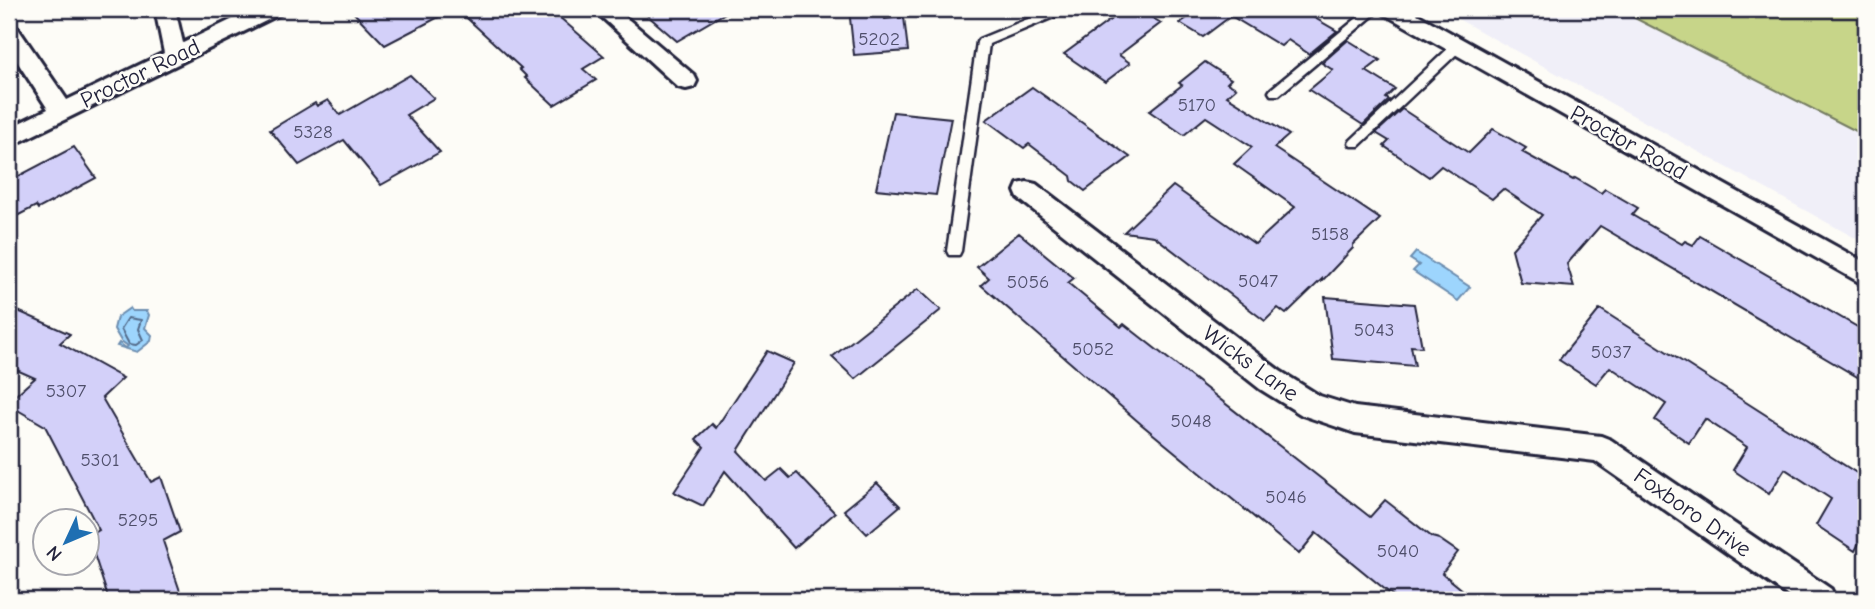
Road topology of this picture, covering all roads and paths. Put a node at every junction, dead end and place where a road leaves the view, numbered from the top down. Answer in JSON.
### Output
{"nodes":[{"id":1,"x":165,"y":9,"type":"edge"},
{"id":2,"x":272,"y":9,"type":"edge"},
{"id":3,"x":603,"y":9,"type":"edge"},
{"id":4,"x":1062,"y":9,"type":"edge"},
{"id":5,"x":1375,"y":9,"type":"edge"},
{"id":6,"x":1392,"y":9,"type":"edge"},
{"id":7,"x":9,"y":32,"type":"edge"},
{"id":8,"x":1458,"y":46,"type":"junction"},
{"id":9,"x":176,"y":56,"type":"junction"},
{"id":10,"x":686,"y":81,"type":"dead end"},
{"id":11,"x":1275,"y":92,"type":"dead end"},
{"id":12,"x":62,"y":111,"type":"junction"},
{"id":13,"x":9,"y":138,"type":"edge"},
{"id":14,"x":1355,"y":143,"type":"dead end"},
{"id":15,"x":1027,"y":191,"type":"dead end"},
{"id":16,"x":954,"y":251,"type":"dead end"},
{"id":17,"x":1866,"y":275,"type":"edge"},
{"id":18,"x":1557,"y":445,"type":"joint"},
{"id":19,"x":1820,"y":600,"type":"edge"}],
"edges":[{"from":1,"to":9,"type":"street"},
{"from":2,"to":9,"type":"street","name":"Proctor Road"},
{"from":3,"to":10,"type":"street"},
{"from":4,"to":16,"type":"lane"},
{"from":5,"to":11,"type":"lane"},
{"from":6,"to":8,"type":"street","name":"Proctor Road"},
{"from":7,"to":12,"type":"street"},
{"from":8,"to":14,"type":"lane"},
{"from":8,"to":17,"type":"street","name":"Proctor Road"},
{"from":9,"to":12,"type":"street","name":"Proctor Road"},
{"from":12,"to":13,"type":"street","name":"Proctor Road"},
{"from":15,"to":18,"type":"street","name":"Wicks Lane"},
{"from":18,"to":19,"type":"street","name":"Foxboro Drive"}]}
